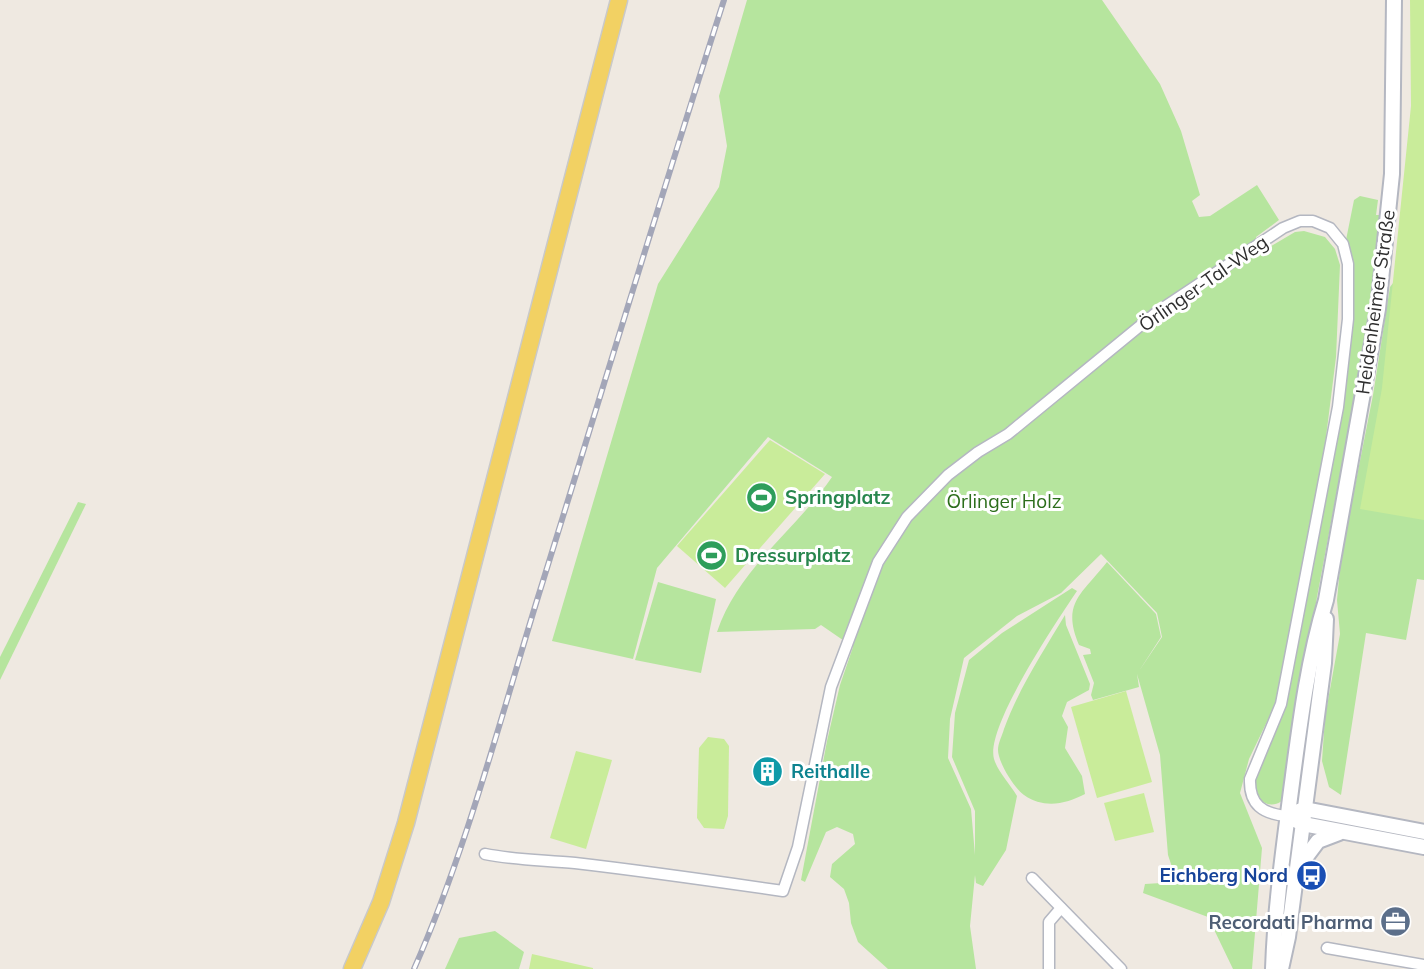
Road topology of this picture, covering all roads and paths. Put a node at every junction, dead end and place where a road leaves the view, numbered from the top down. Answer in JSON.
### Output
{"nodes":[{"id":1,"x":619,"y":0,"type":"edge"},
{"id":2,"x":1394,"y":0,"type":"edge"},
{"id":3,"x":1326,"y":600,"type":"junction"},
{"id":4,"x":1308,"y":785,"type":"junction"},
{"id":5,"x":1305,"y":808,"type":"junction"},
{"id":6,"x":1287,"y":816,"type":"junction"},
{"id":7,"x":1342,"y":816,"type":"junction"},
{"id":8,"x":1303,"y":824,"type":"junction"},
{"id":9,"x":1346,"y":832,"type":"junction"},
{"id":10,"x":1424,"y":832,"type":"edge"},
{"id":11,"x":1424,"y":847,"type":"edge"},
{"id":12,"x":485,"y":854,"type":"dead end"},
{"id":13,"x":1296,"y":873,"type":"junction"},
{"id":14,"x":1032,"y":878,"type":"dead end"},
{"id":15,"x":1061,"y":908,"type":"junction"},
{"id":16,"x":1327,"y":948,"type":"dead end"},
{"id":17,"x":1424,"y":965,"type":"edge"},
{"id":18,"x":352,"y":969,"type":"edge"},
{"id":19,"x":1049,"y":969,"type":"edge"},
{"id":20,"x":1121,"y":969,"type":"edge"},
{"id":21,"x":1273,"y":969,"type":"edge"},
{"id":22,"x":1280,"y":969,"type":"edge"}],
"edges":[{"from":1,"to":18,"type":"main road"},
{"from":2,"to":3,"type":"main road","name":"Heidenheimer Straße"},
{"from":3,"to":4,"type":"main road","name":"Heidenheimer Straße"},
{"from":3,"to":6,"type":"main road","name":"Heidenheimer Straße"},
{"from":4,"to":5,"type":"main road","name":"Heidenheimer Straße"},
{"from":4,"to":7,"type":"main road"},
{"from":5,"to":6,"type":"main road"},
{"from":5,"to":7,"type":"main road"},
{"from":5,"to":8,"type":"main road","name":"Heidenheimer Straße"},
{"from":6,"to":8,"type":"main road"},
{"from":6,"to":12,"type":"street","name":"Örlinger-Tal-Weg"},
{"from":6,"to":21,"type":"main road","name":"Heidenheimer Straße"},
{"from":7,"to":10,"type":"main road"},
{"from":8,"to":9,"type":"main road"},
{"from":8,"to":13,"type":"main road","name":"Heidenheimer Straße"},
{"from":9,"to":11,"type":"main road"},
{"from":9,"to":13,"type":"main road"},
{"from":13,"to":22,"type":"main road","name":"Heidenheimer Straße"},
{"from":14,"to":15,"type":"street"},
{"from":15,"to":19,"type":"street"},
{"from":15,"to":20,"type":"street"},
{"from":16,"to":17,"type":"street"}]}
